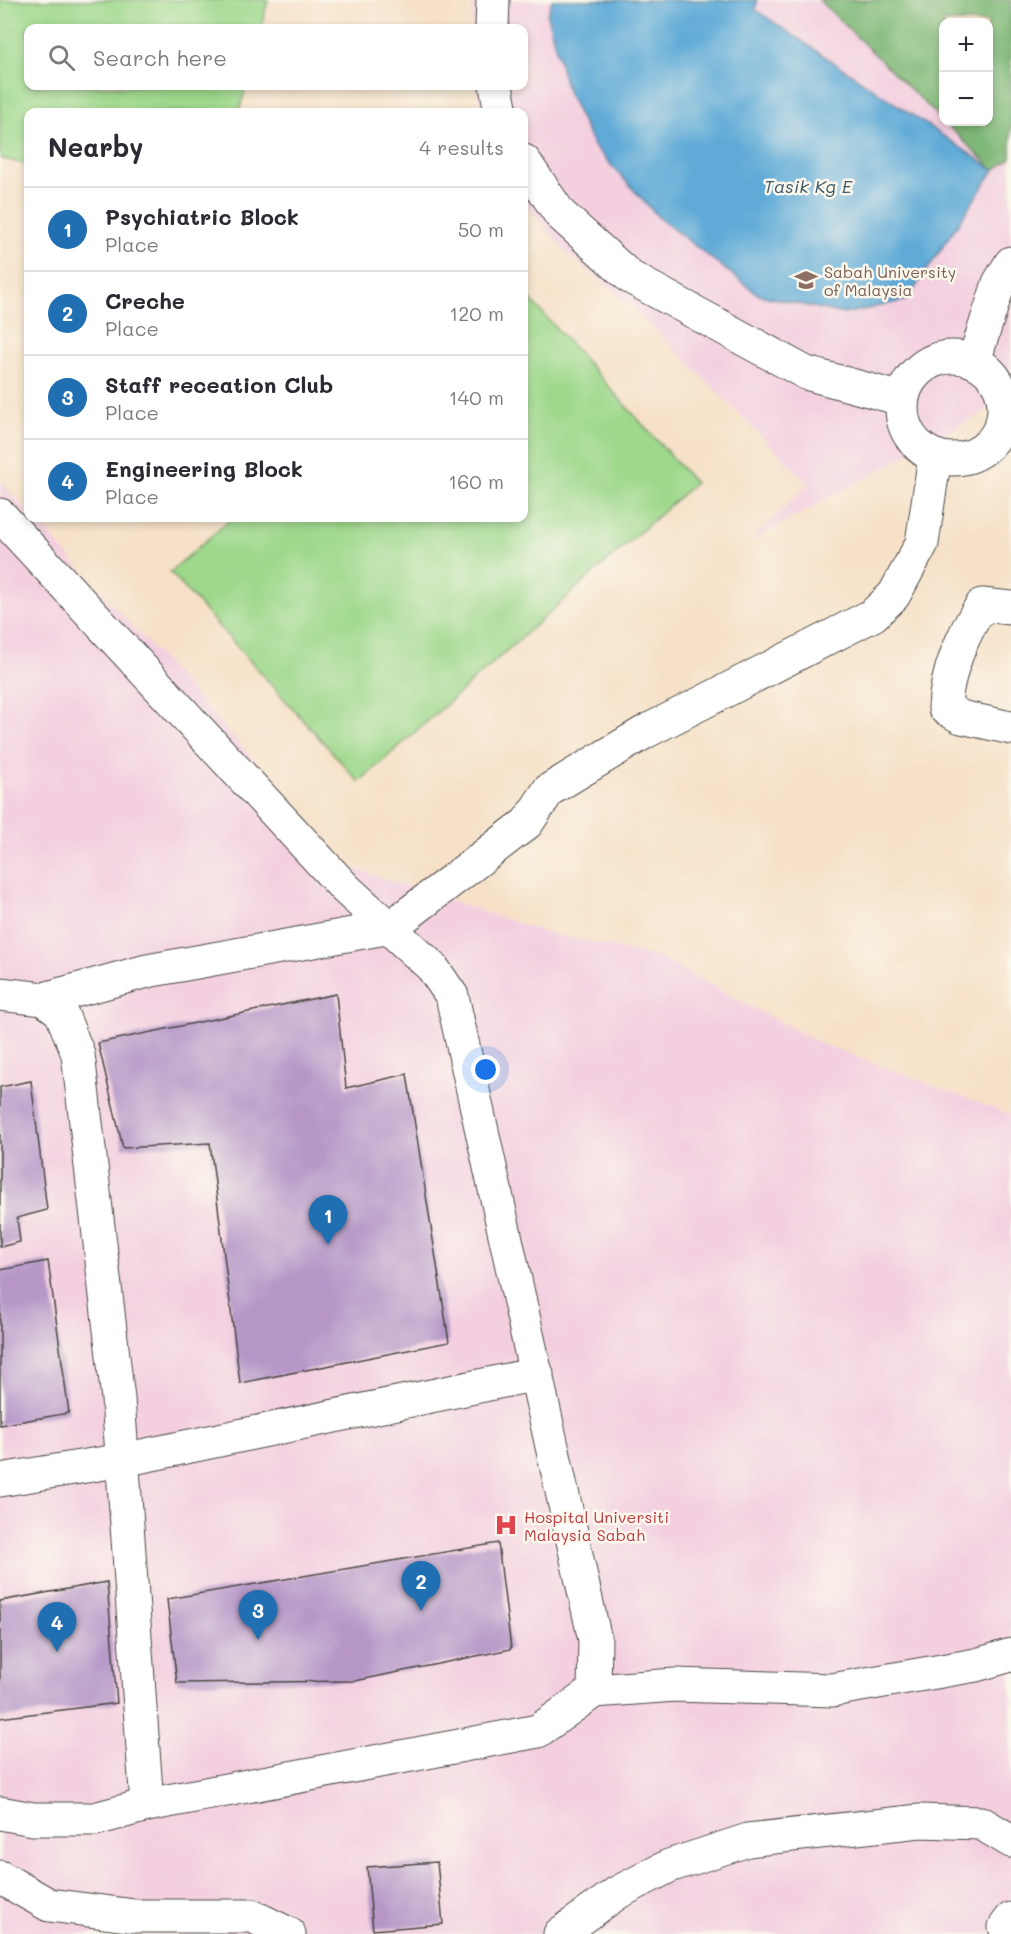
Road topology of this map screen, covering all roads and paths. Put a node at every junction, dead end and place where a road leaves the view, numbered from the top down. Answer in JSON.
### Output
{"nodes":[{"id":1,"x":493,"y":0,"type":"edge"},
{"id":2,"x":492,"y":24,"type":"edge"},
{"id":3,"x":496,"y":90,"type":"edge"},
{"id":4,"x":500,"y":108,"type":"edge"},
{"id":5,"x":528,"y":167,"type":"edge"},
{"id":6,"x":1011,"y":263,"type":"edge"},
{"id":7,"x":974,"y":362,"type":"junction"},
{"id":8,"x":902,"y":399,"type":"junction"},
{"id":9,"x":1007,"y":421,"type":"edge"},
{"id":10,"x":935,"y":456,"type":"junction"},
{"id":11,"x":0,"y":515,"type":"edge"},
{"id":12,"x":1011,"y":608,"type":"edge"},
{"id":13,"x":1011,"y":728,"type":"edge"},
{"id":14,"x":391,"y":927,"type":"junction"},
{"id":15,"x":0,"y":994,"type":"edge"},
{"id":16,"x":44,"y":999,"type":"junction"},
{"id":17,"x":537,"y":1374,"type":"junction"},
{"id":18,"x":123,"y":1460,"type":"junction"},
{"id":19,"x":0,"y":1480,"type":"edge"},
{"id":20,"x":1011,"y":1655,"type":"edge"},
{"id":21,"x":594,"y":1691,"type":"junction"},
{"id":22,"x":147,"y":1805,"type":"junction"},
{"id":23,"x":0,"y":1813,"type":"edge"},
{"id":24,"x":1011,"y":1841,"type":"edge"},
{"id":25,"x":0,"y":1877,"type":"edge"},
{"id":26,"x":289,"y":1934,"type":"edge"},
{"id":27,"x":560,"y":1934,"type":"edge"}],
"edges":[{"from":1,"to":2,"type":"lane"},
{"from":3,"to":4,"type":"lane"},
{"from":5,"to":8,"type":"lane"},
{"from":6,"to":7,"type":"lane"},
{"from":7,"to":8,"type":"lane"},
{"from":7,"to":9,"type":"lane"},
{"from":8,"to":10,"type":"lane"},
{"from":9,"to":10,"type":"lane"},
{"from":10,"to":14,"type":"lane"},
{"from":11,"to":14,"type":"lane"},
{"from":12,"to":13,"type":"lane"},
{"from":14,"to":16,"type":"lane"},
{"from":14,"to":17,"type":"lane"},
{"from":15,"to":16,"type":"lane"},
{"from":16,"to":18,"type":"lane"},
{"from":17,"to":18,"type":"lane"},
{"from":17,"to":21,"type":"lane"},
{"from":18,"to":19,"type":"lane"},
{"from":18,"to":22,"type":"lane"},
{"from":20,"to":21,"type":"lane"},
{"from":21,"to":22,"type":"lane"},
{"from":22,"to":23,"type":"lane"},
{"from":24,"to":27,"type":"lane"},
{"from":25,"to":26,"type":"lane"}]}
